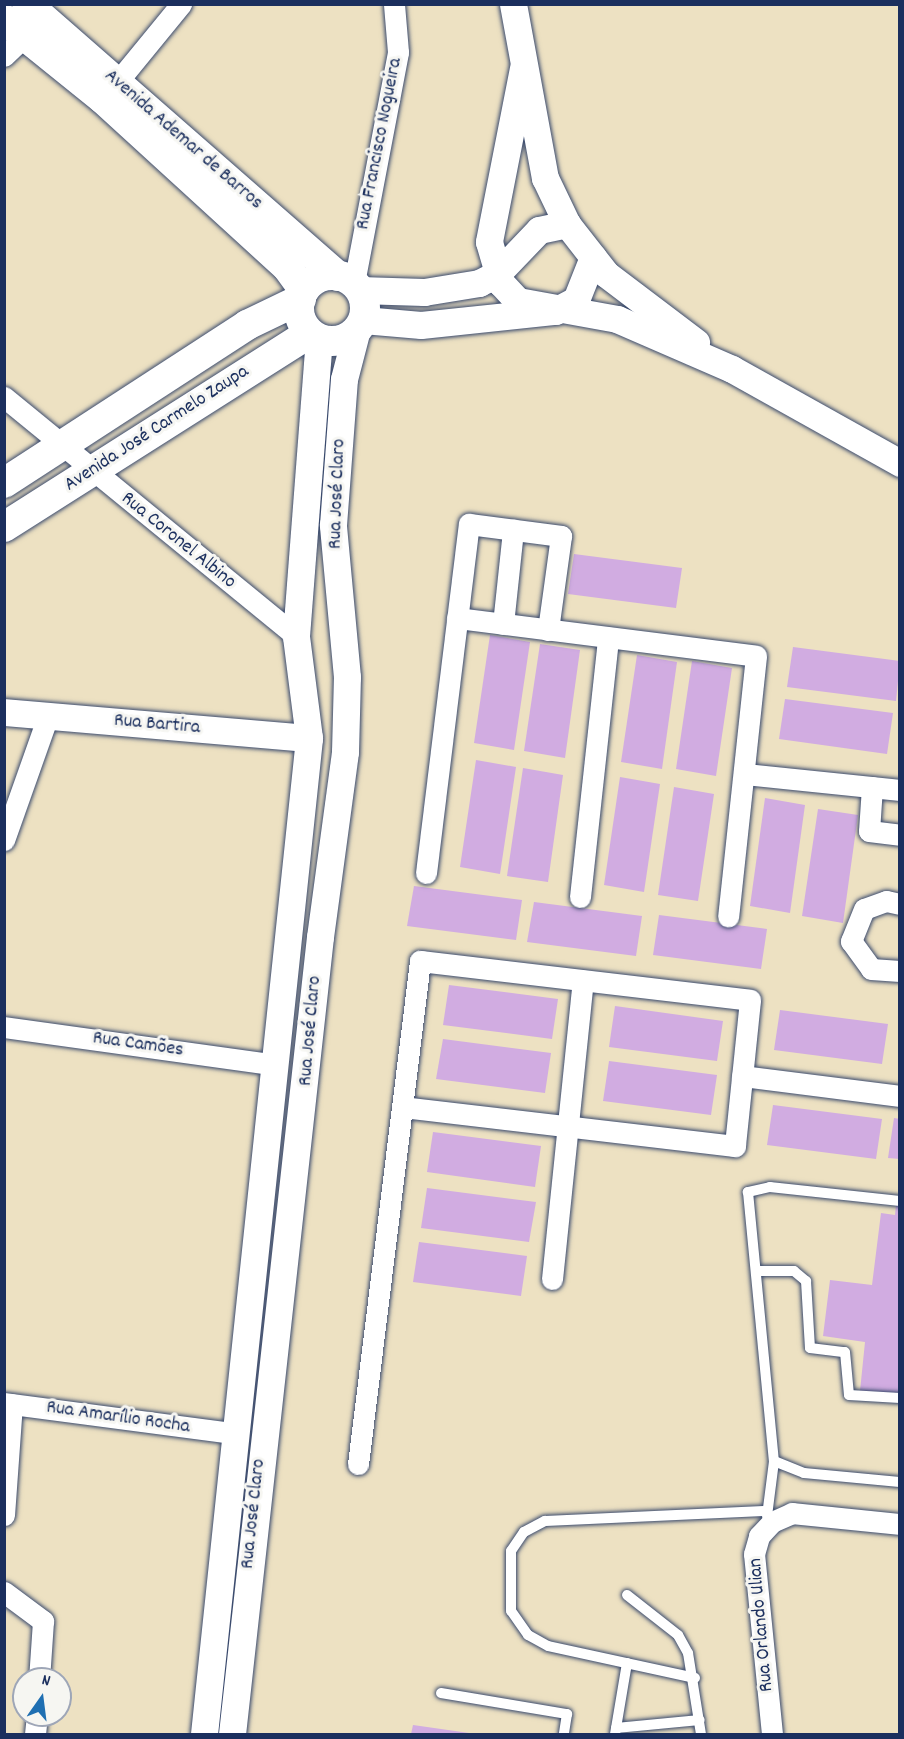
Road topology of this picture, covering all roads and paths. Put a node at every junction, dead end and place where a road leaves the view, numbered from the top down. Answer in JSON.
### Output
{"nodes":[{"id":1,"x":181,"y":4,"type":"edge"},
{"id":2,"x":394,"y":4,"type":"edge"},
{"id":3,"x":513,"y":4,"type":"edge"},
{"id":4,"x":21,"y":27,"type":"edge"},
{"id":5,"x":523,"y":68,"type":"junction"},
{"id":6,"x":110,"y":91,"type":"junction"},
{"id":7,"x":567,"y":224,"type":"junction"},
{"id":8,"x":593,"y":257,"type":"junction"},
{"id":9,"x":497,"y":274,"type":"junction"},
{"id":10,"x":350,"y":283,"type":"junction"},
{"id":11,"x":302,"y":295,"type":"junction"},
{"id":12,"x":555,"y":311,"type":"junction"},
{"id":13,"x":360,"y":325,"type":"junction"},
{"id":14,"x":315,"y":335,"type":"junction"},
{"id":15,"x":732,"y":369,"type":"junction"},
{"id":16,"x":4,"y":397,"type":"edge"},
{"id":17,"x":61,"y":445,"type":"junction"},
{"id":18,"x":900,"y":463,"type":"edge"},
{"id":19,"x":92,"y":471,"type":"junction"},
{"id":20,"x":4,"y":483,"type":"edge"},
{"id":21,"x":4,"y":527,"type":"edge"},
{"id":22,"x":513,"y":530,"type":"junction"},
{"id":23,"x":457,"y":618,"type":"junction"},
{"id":24,"x":503,"y":624,"type":"junction"},
{"id":25,"x":548,"y":630,"type":"junction"},
{"id":26,"x":296,"y":636,"type":"junction"},
{"id":27,"x":608,"y":638,"type":"junction"},
{"id":28,"x":4,"y":712,"type":"edge"},
{"id":29,"x":48,"y":716,"type":"junction"},
{"id":30,"x":309,"y":738,"type":"junction"},
{"id":31,"x":745,"y":774,"type":"junction"},
{"id":32,"x":872,"y":787,"type":"junction"},
{"id":33,"x":900,"y":790,"type":"edge"},
{"id":34,"x":900,"y":835,"type":"edge"},
{"id":35,"x":4,"y":840,"type":"edge"},
{"id":36,"x":426,"y":873,"type":"dead end"},
{"id":37,"x":580,"y":897,"type":"dead end"},
{"id":38,"x":900,"y":904,"type":"edge"},
{"id":39,"x":728,"y":916,"type":"dead end"},
{"id":40,"x":900,"y":970,"type":"edge"},
{"id":41,"x":583,"y":981,"type":"junction"},
{"id":42,"x":4,"y":1027,"type":"edge"},
{"id":43,"x":271,"y":1064,"type":"junction"},
{"id":44,"x":742,"y":1076,"type":"junction"},
{"id":45,"x":900,"y":1096,"type":"edge"},
{"id":46,"x":403,"y":1107,"type":"junction"},
{"id":47,"x":566,"y":1126,"type":"junction"},
{"id":48,"x":900,"y":1201,"type":"edge"},
{"id":49,"x":756,"y":1271,"type":"junction"},
{"id":50,"x":552,"y":1279,"type":"dead end"},
{"id":51,"x":900,"y":1398,"type":"edge"},
{"id":52,"x":8,"y":1403,"type":"edge"},
{"id":53,"x":232,"y":1433,"type":"junction"},
{"id":54,"x":774,"y":1461,"type":"junction"},
{"id":55,"x":358,"y":1464,"type":"dead end"},
{"id":56,"x":900,"y":1482,"type":"edge"},
{"id":57,"x":4,"y":1515,"type":"edge"},
{"id":58,"x":768,"y":1516,"type":"junction"},
{"id":59,"x":900,"y":1524,"type":"edge"},
{"id":60,"x":4,"y":1592,"type":"edge"},
{"id":61,"x":627,"y":1595,"type":"dead end"},
{"id":62,"x":627,"y":1664,"type":"junction"},
{"id":63,"x":40,"y":1667,"type":"edge"},
{"id":64,"x":695,"y":1678,"type":"junction"},
{"id":65,"x":441,"y":1693,"type":"dead end"},
{"id":66,"x":700,"y":1720,"type":"junction"},
{"id":67,"x":615,"y":1731,"type":"edge"},
{"id":68,"x":204,"y":1734,"type":"edge"},
{"id":69,"x":232,"y":1734,"type":"edge"},
{"id":70,"x":564,"y":1734,"type":"edge"},
{"id":71,"x":702,"y":1734,"type":"edge"},
{"id":72,"x":772,"y":1734,"type":"edge"}],
"edges":[{"from":1,"to":6,"type":"street"},
{"from":2,"to":10,"type":"street","name":"Rua Francisco Nogueira"},
{"from":3,"to":5,"type":"street"},
{"from":4,"to":6,"type":"main road","name":"Avenida Ademar de Barros"},
{"from":5,"to":7,"type":"street"},
{"from":5,"to":9,"type":"street"},
{"from":6,"to":10,"type":"main road","name":"Avenida Ademar de Barros"},
{"from":6,"to":11,"type":"main road","name":"Avenida Ademar de Barros"},
{"from":7,"to":8,"type":"street"},
{"from":7,"to":9,"type":"street"},
{"from":8,"to":12,"type":"street"},
{"from":8,"to":15,"type":"street"},
{"from":9,"to":10,"type":"street"},
{"from":9,"to":12,"type":"street"},
{"from":10,"to":11,"type":"main road"},
{"from":10,"to":13,"type":"main road"},
{"from":11,"to":14,"type":"main road"},
{"from":11,"to":17,"type":"main road","name":"Avenida José Carmelo Zaupa"},
{"from":12,"to":13,"type":"street"},
{"from":12,"to":15,"type":"street"},
{"from":13,"to":14,"type":"main road"},
{"from":13,"to":69,"type":"street","name":"Rua José Claro"},
{"from":14,"to":19,"type":"main road","name":"Avenida José Carmelo Zaupa"},
{"from":14,"to":26,"type":"street","name":"Rua José Claro"},
{"from":15,"to":18,"type":"street"},
{"from":16,"to":17,"type":"street","name":"Rua Coronel Albino"},
{"from":17,"to":19,"type":"street","name":"Rua Coronel Albino"},
{"from":17,"to":20,"type":"main road","name":"Avenida José Carmelo Zaupa"},
{"from":19,"to":21,"type":"main road","name":"Avenida José Carmelo Zaupa"},
{"from":19,"to":26,"type":"street","name":"Rua Coronel Albino"},
{"from":22,"to":23,"type":"street"},
{"from":22,"to":24,"type":"street"},
{"from":22,"to":25,"type":"street"},
{"from":23,"to":24,"type":"street"},
{"from":23,"to":36,"type":"street"},
{"from":24,"to":25,"type":"street"},
{"from":25,"to":27,"type":"street"},
{"from":26,"to":30,"type":"street","name":"Rua José Claro"},
{"from":27,"to":31,"type":"street"},
{"from":27,"to":37,"type":"street"},
{"from":28,"to":29,"type":"street","name":"Rua Bartira"},
{"from":29,"to":30,"type":"street","name":"Rua Bartira"},
{"from":29,"to":35,"type":"street"},
{"from":30,"to":43,"type":"street","name":"Rua José Claro"},
{"from":31,"to":32,"type":"street"},
{"from":31,"to":39,"type":"street"},
{"from":32,"to":33,"type":"street"},
{"from":32,"to":34,"type":"street"},
{"from":38,"to":40,"type":"street"},
{"from":41,"to":44,"type":"street"},
{"from":41,"to":46,"type":"street"},
{"from":41,"to":47,"type":"street"},
{"from":42,"to":43,"type":"street","name":"Rua Camões"},
{"from":43,"to":53,"type":"street","name":"Rua José Claro"},
{"from":44,"to":45,"type":"street"},
{"from":44,"to":47,"type":"street"},
{"from":46,"to":47,"type":"street"},
{"from":46,"to":55,"type":"street"},
{"from":47,"to":50,"type":"street"},
{"from":48,"to":49,"type":"lane"},
{"from":49,"to":51,"type":"lane"},
{"from":49,"to":54,"type":"lane"},
{"from":52,"to":53,"type":"street","name":"Rua Amarílio Rocha"},
{"from":52,"to":57,"type":"street"},
{"from":53,"to":68,"type":"street","name":"Rua José Claro"},
{"from":54,"to":56,"type":"lane"},
{"from":54,"to":58,"type":"lane"},
{"from":58,"to":59,"type":"street"},
{"from":58,"to":62,"type":"lane"},
{"from":58,"to":72,"type":"street","name":"Rua Orlando Ulian"},
{"from":60,"to":63,"type":"street"},
{"from":61,"to":64,"type":"lane"},
{"from":62,"to":64,"type":"lane"},
{"from":62,"to":67,"type":"lane"},
{"from":64,"to":66,"type":"lane"},
{"from":65,"to":70,"type":"lane"},
{"from":66,"to":67,"type":"lane"},
{"from":66,"to":71,"type":"lane"}]}
